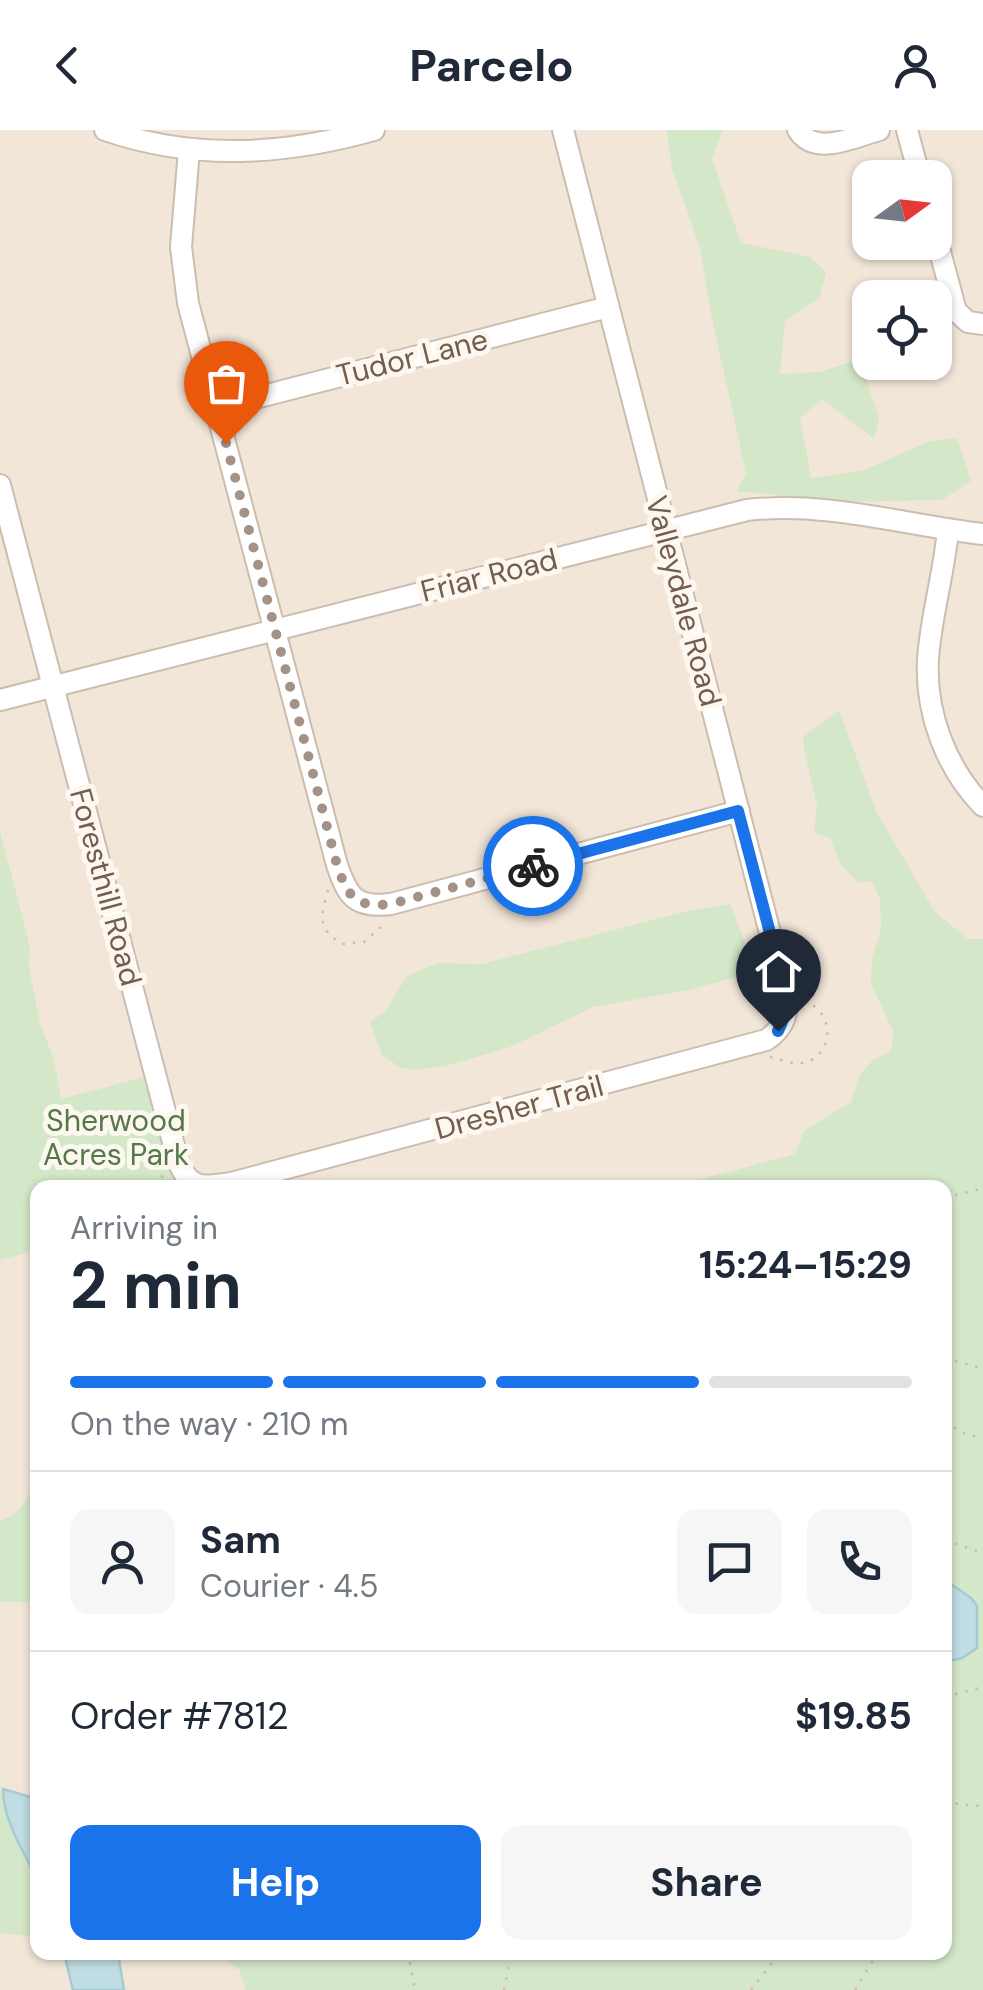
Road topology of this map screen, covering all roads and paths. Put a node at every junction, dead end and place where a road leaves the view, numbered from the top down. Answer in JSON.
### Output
{"nodes":[{"id":1,"x":106,"y":130,"type":"edge"},
{"id":2,"x":374,"y":130,"type":"edge"},
{"id":3,"x":563,"y":130,"type":"edge"},
{"id":4,"x":879,"y":130,"type":"edge"},
{"id":5,"x":907,"y":130,"type":"edge"},
{"id":6,"x":805,"y":136,"type":"edge"},
{"id":7,"x":189,"y":150,"type":"junction"},
{"id":8,"x":915,"y":160,"type":"edge"},
{"id":9,"x":942,"y":260,"type":"edge"},
{"id":10,"x":608,"y":307,"type":"junction"},
{"id":11,"x":976,"y":323,"type":"edge"},
{"id":12,"x":217,"y":408,"type":"junction"},
{"id":13,"x":0,"y":485,"type":"edge"},
{"id":14,"x":665,"y":530,"type":"junction"},
{"id":15,"x":948,"y":530,"type":"junction"},
{"id":16,"x":983,"y":534,"type":"edge"},
{"id":17,"x":274,"y":630,"type":"junction"},
{"id":18,"x":53,"y":687,"type":"junction"},
{"id":19,"x":0,"y":700,"type":"edge"},
{"id":20,"x":983,"y":806,"type":"edge"},
{"id":21,"x":738,"y":811,"type":"junction"},
{"id":22,"x":328,"y":880,"type":"dead end"},
{"id":23,"x":395,"y":918,"type":"dead end"},
{"id":24,"x":803,"y":993,"type":"dead end"},
{"id":25,"x":750,"y":1053,"type":"junction"},
{"id":26,"x":295,"y":1166,"type":"joint"},
{"id":27,"x":191,"y":1180,"type":"edge"},
{"id":28,"x":242,"y":1180,"type":"edge"},
{"id":29,"x":983,"y":1188,"type":"edge"},
{"id":30,"x":952,"y":1196,"type":"edge"},
{"id":31,"x":952,"y":1360,"type":"edge"},
{"id":32,"x":983,"y":1369,"type":"edge"},
{"id":33,"x":952,"y":1426,"type":"edge"},
{"id":34,"x":983,"y":1436,"type":"edge"},
{"id":35,"x":952,"y":1543,"type":"edge"},
{"id":36,"x":983,"y":1554,"type":"edge"},
{"id":37,"x":983,"y":1687,"type":"edge"},
{"id":38,"x":952,"y":1695,"type":"edge"},
{"id":39,"x":952,"y":1802,"type":"edge"},
{"id":40,"x":983,"y":1804,"type":"edge"},
{"id":41,"x":409,"y":1960,"type":"edge"},
{"id":42,"x":510,"y":1960,"type":"edge"},
{"id":43,"x":774,"y":1960,"type":"edge"},
{"id":44,"x":873,"y":1960,"type":"edge"},
{"id":45,"x":415,"y":1990,"type":"edge"},
{"id":46,"x":504,"y":1990,"type":"edge"},
{"id":47,"x":752,"y":1990,"type":"edge"},
{"id":48,"x":855,"y":1990,"type":"edge"}],
"edges":[{"from":1,"to":7,"type":"street"},
{"from":2,"to":7,"type":"street"},
{"from":3,"to":10,"type":"street","name":"Valleydale Road"},
{"from":4,"to":6,"type":"street"},
{"from":5,"to":8,"type":"street"},
{"from":7,"to":12,"type":"street"},
{"from":9,"to":11,"type":"street"},
{"from":10,"to":12,"type":"street","name":"Tudor Lane"},
{"from":10,"to":14,"type":"street","name":"Valleydale Road"},
{"from":12,"to":17,"type":"street"},
{"from":13,"to":18,"type":"street","name":"Foresthill Road"},
{"from":14,"to":15,"type":"street","name":"Friar Road"},
{"from":14,"to":17,"type":"street","name":"Friar Road"},
{"from":14,"to":21,"type":"street","name":"Valleydale Road"},
{"from":15,"to":16,"type":"street","name":"Friar Road"},
{"from":15,"to":20,"type":"street"},
{"from":17,"to":18,"type":"street","name":"Friar Road"},
{"from":17,"to":21,"type":"street"},
{"from":18,"to":19,"type":"street","name":"Friar Road"},
{"from":18,"to":27,"type":"street","name":"Foresthill Road"},
{"from":21,"to":25,"type":"street","name":"Valleydale Road"},
{"from":22,"to":23,"type":"path"},
{"from":24,"to":25,"type":"path"},
{"from":25,"to":26,"type":"street","name":"Dresher Trail"},
{"from":26,"to":28,"type":"street","name":"Foresthill Road"},
{"from":29,"to":30,"type":"path"},
{"from":31,"to":32,"type":"path"},
{"from":33,"to":34,"type":"path"},
{"from":35,"to":36,"type":"path"},
{"from":37,"to":38,"type":"path"},
{"from":39,"to":40,"type":"path"},
{"from":41,"to":45,"type":"path"},
{"from":42,"to":46,"type":"path"},
{"from":43,"to":47,"type":"path"},
{"from":44,"to":48,"type":"path"}]}
